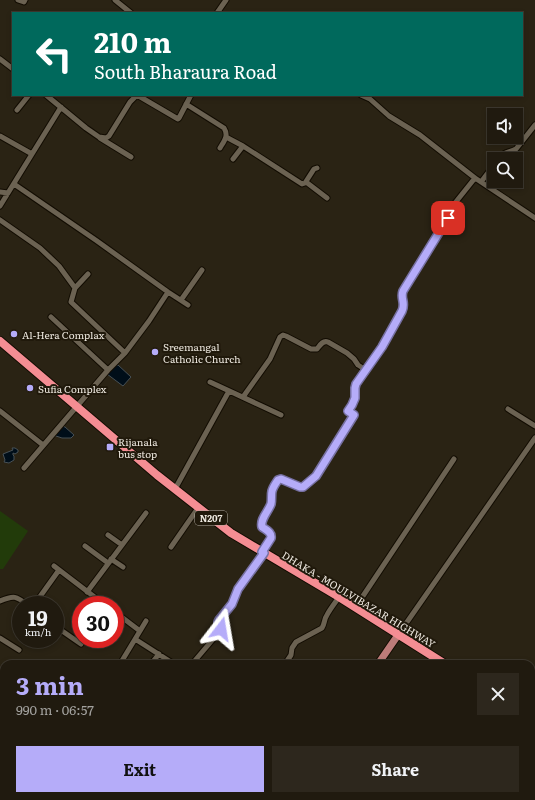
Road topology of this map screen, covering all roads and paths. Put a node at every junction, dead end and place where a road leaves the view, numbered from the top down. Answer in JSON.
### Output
{"nodes":[{"id":1,"x":18,"y":0,"type":"edge"},
{"id":2,"x":25,"y":0,"type":"edge"},
{"id":3,"x":115,"y":0,"type":"edge"},
{"id":4,"x":226,"y":0,"type":"edge"},
{"id":5,"x":130,"y":12,"type":"edge"},
{"id":6,"x":218,"y":12,"type":"edge"},
{"id":7,"x":0,"y":59,"type":"edge"},
{"id":8,"x":12,"y":68,"type":"edge"},
{"id":9,"x":28,"y":96,"type":"edge"},
{"id":10,"x":47,"y":96,"type":"edge"},
{"id":11,"x":136,"y":96,"type":"edge"},
{"id":12,"x":139,"y":96,"type":"edge"},
{"id":13,"x":190,"y":96,"type":"edge"},
{"id":14,"x":363,"y":96,"type":"edge"},
{"id":15,"x":186,"y":104,"type":"junction"},
{"id":16,"x":61,"y":107,"type":"junction"},
{"id":17,"x":17,"y":110,"type":"dead end"},
{"id":18,"x":535,"y":125,"type":"edge"},
{"id":19,"x":0,"y":136,"type":"edge"},
{"id":20,"x":100,"y":137,"type":"junction"},
{"id":21,"x":226,"y":137,"type":"junction"},
{"id":22,"x":243,"y":146,"type":"junction"},
{"id":23,"x":220,"y":148,"type":"dead end"},
{"id":24,"x":508,"y":152,"type":"edge"},
{"id":25,"x":32,"y":154,"type":"junction"},
{"id":26,"x":131,"y":157,"type":"dead end"},
{"id":27,"x":233,"y":159,"type":"dead end"},
{"id":28,"x":317,"y":168,"type":"dead end"},
{"id":29,"x":487,"y":175,"type":"edge"},
{"id":30,"x":475,"y":178,"type":"junction"},
{"id":31,"x":306,"y":182,"type":"junction"},
{"id":32,"x":482,"y":182,"type":"junction"},
{"id":33,"x":14,"y":184,"type":"junction"},
{"id":34,"x":0,"y":192,"type":"edge"},
{"id":35,"x":8,"y":193,"type":"junction"},
{"id":36,"x":327,"y":198,"type":"dead end"},
{"id":37,"x":0,"y":206,"type":"edge"},
{"id":38,"x":535,"y":218,"type":"edge"},
{"id":39,"x":0,"y":220,"type":"edge"},
{"id":40,"x":202,"y":270,"type":"dead end"},
{"id":41,"x":88,"y":274,"type":"dead end"},
{"id":42,"x":75,"y":288,"type":"junction"},
{"id":43,"x":168,"y":292,"type":"junction"},
{"id":44,"x":181,"y":300,"type":"junction"},
{"id":45,"x":188,"y":305,"type":"dead end"},
{"id":46,"x":51,"y":317,"type":"dead end"},
{"id":47,"x":0,"y":341,"type":"edge"},
{"id":48,"x":125,"y":353,"type":"junction"},
{"id":49,"x":108,"y":370,"type":"junction"},
{"id":50,"x":366,"y":370,"type":"junction"},
{"id":51,"x":210,"y":382,"type":"dead end"},
{"id":52,"x":229,"y":391,"type":"junction"},
{"id":53,"x":243,"y":397,"type":"junction"},
{"id":54,"x":78,"y":407,"type":"junction"},
{"id":55,"x":508,"y":409,"type":"dead end"},
{"id":56,"x":0,"y":411,"type":"edge"},
{"id":57,"x":281,"y":415,"type":"dead end"},
{"id":58,"x":535,"y":426,"type":"edge"},
{"id":59,"x":535,"y":438,"type":"edge"},
{"id":60,"x":43,"y":445,"type":"junction"},
{"id":61,"x":454,"y":459,"type":"dead end"},
{"id":62,"x":24,"y":468,"type":"dead end"},
{"id":63,"x":175,"y":489,"type":"junction"},
{"id":64,"x":198,"y":508,"type":"junction"},
{"id":65,"x":146,"y":513,"type":"dead end"},
{"id":66,"x":108,"y":535,"type":"dead end"},
{"id":67,"x":122,"y":545,"type":"junction"},
{"id":68,"x":85,"y":546,"type":"dead end"},
{"id":69,"x":171,"y":547,"type":"dead end"},
{"id":70,"x":263,"y":552,"type":"junction"},
{"id":71,"x":110,"y":561,"type":"junction"},
{"id":72,"x":54,"y":566,"type":"dead end"},
{"id":73,"x":123,"y":567,"type":"dead end"},
{"id":74,"x":59,"y":570,"type":"junction"},
{"id":75,"x":87,"y":592,"type":"junction"},
{"id":76,"x":40,"y":596,"type":"edge"},
{"id":77,"x":93,"y":596,"type":"edge"},
{"id":78,"x":12,"y":597,"type":"edge"},
{"id":79,"x":339,"y":598,"type":"junction"},
{"id":80,"x":0,"y":601,"type":"edge"},
{"id":81,"x":355,"y":608,"type":"junction"},
{"id":82,"x":124,"y":619,"type":"edge"},
{"id":83,"x":146,"y":621,"type":"dead end"},
{"id":84,"x":140,"y":631,"type":"junction"},
{"id":85,"x":398,"y":635,"type":"junction"},
{"id":86,"x":0,"y":638,"type":"edge"},
{"id":87,"x":135,"y":639,"type":"junction"},
{"id":88,"x":19,"y":650,"type":"dead end"},
{"id":89,"x":159,"y":654,"type":"junction"},
{"id":90,"x":122,"y":660,"type":"edge"},
{"id":91,"x":154,"y":660,"type":"edge"},
{"id":92,"x":168,"y":660,"type":"edge"},
{"id":93,"x":195,"y":660,"type":"edge"},
{"id":94,"x":288,"y":660,"type":"edge"},
{"id":95,"x":381,"y":660,"type":"edge"},
{"id":96,"x":439,"y":660,"type":"edge"}],
"edges":[{"from":1,"to":2,"type":"street"},
{"from":3,"to":5,"type":"street"},
{"from":4,"to":6,"type":"street"},
{"from":7,"to":8,"type":"street"},
{"from":9,"to":17,"type":"street"},
{"from":10,"to":16,"type":"street"},
{"from":11,"to":20,"type":"street"},
{"from":12,"to":15,"type":"street"},
{"from":13,"to":15,"type":"street"},
{"from":14,"to":30,"type":"street"},
{"from":15,"to":21,"type":"street"},
{"from":16,"to":20,"type":"street"},
{"from":16,"to":25,"type":"street"},
{"from":18,"to":24,"type":"street"},
{"from":19,"to":25,"type":"street"},
{"from":20,"to":26,"type":"street"},
{"from":21,"to":22,"type":"street"},
{"from":21,"to":23,"type":"street"},
{"from":22,"to":27,"type":"street"},
{"from":22,"to":31,"type":"street"},
{"from":25,"to":33,"type":"street"},
{"from":28,"to":31,"type":"street"},
{"from":29,"to":32,"type":"street"},
{"from":30,"to":32,"type":"street"},
{"from":30,"to":50,"type":"street"},
{"from":31,"to":36,"type":"street"},
{"from":32,"to":38,"type":"street"},
{"from":33,"to":35,"type":"street"},
{"from":33,"to":43,"type":"street"},
{"from":34,"to":35,"type":"street"},
{"from":35,"to":37,"type":"street"},
{"from":39,"to":42,"type":"street"},
{"from":40,"to":44,"type":"street"},
{"from":41,"to":42,"type":"street"},
{"from":42,"to":48,"type":"street"},
{"from":43,"to":44,"type":"street"},
{"from":43,"to":48,"type":"street"},
{"from":44,"to":45,"type":"street"},
{"from":46,"to":49,"type":"street"},
{"from":47,"to":54,"type":"highway","name":"DHAKA - MOULVIBAZAR HIGHWAY","number":"N207"},
{"from":48,"to":49,"type":"street"},
{"from":49,"to":54,"type":"street"},
{"from":50,"to":53,"type":"street"},
{"from":50,"to":70,"type":"street"},
{"from":51,"to":52,"type":"street"},
{"from":52,"to":53,"type":"street"},
{"from":52,"to":63,"type":"street"},
{"from":53,"to":57,"type":"street"},
{"from":54,"to":60,"type":"street"},
{"from":54,"to":63,"type":"highway","name":"DHAKA - MOULVIBAZAR HIGHWAY","number":"N207"},
{"from":55,"to":58,"type":"street"},
{"from":56,"to":60,"type":"street"},
{"from":59,"to":85,"type":"street"},
{"from":60,"to":62,"type":"street"},
{"from":61,"to":81,"type":"street"},
{"from":63,"to":64,"type":"highway","name":"DHAKA - MOULVIBAZAR HIGHWAY","number":"N207"},
{"from":64,"to":69,"type":"street"},
{"from":64,"to":70,"type":"highway","name":"DHAKA - MOULVIBAZAR HIGHWAY","number":"N207"},
{"from":65,"to":67,"type":"street"},
{"from":66,"to":67,"type":"street"},
{"from":67,"to":71,"type":"street"},
{"from":68,"to":71,"type":"street"},
{"from":70,"to":79,"type":"highway","name":"DHAKA - MOULVIBAZAR HIGHWAY","number":"N207"},
{"from":70,"to":93,"type":"street"},
{"from":71,"to":73,"type":"street"},
{"from":71,"to":75,"type":"street"},
{"from":72,"to":74,"type":"street"},
{"from":74,"to":75,"type":"street"},
{"from":74,"to":76,"type":"street"},
{"from":75,"to":77,"type":"street"},
{"from":78,"to":80,"type":"street"},
{"from":79,"to":81,"type":"highway","name":"DHAKA - MOULVIBAZAR HIGHWAY","number":"N207"},
{"from":79,"to":94,"type":"street"},
{"from":81,"to":85,"type":"highway","name":"DHAKA - MOULVIBAZAR HIGHWAY","number":"N207"},
{"from":82,"to":84,"type":"street"},
{"from":83,"to":84,"type":"street"},
{"from":84,"to":87,"type":"street"},
{"from":85,"to":95,"type":"main road"},
{"from":85,"to":96,"type":"highway","name":"DHAKA - MOULVIBAZAR HIGHWAY","number":"N207"},
{"from":86,"to":88,"type":"street"},
{"from":87,"to":89,"type":"street"},
{"from":87,"to":90,"type":"street"},
{"from":89,"to":91,"type":"street"},
{"from":89,"to":92,"type":"street"}]}
